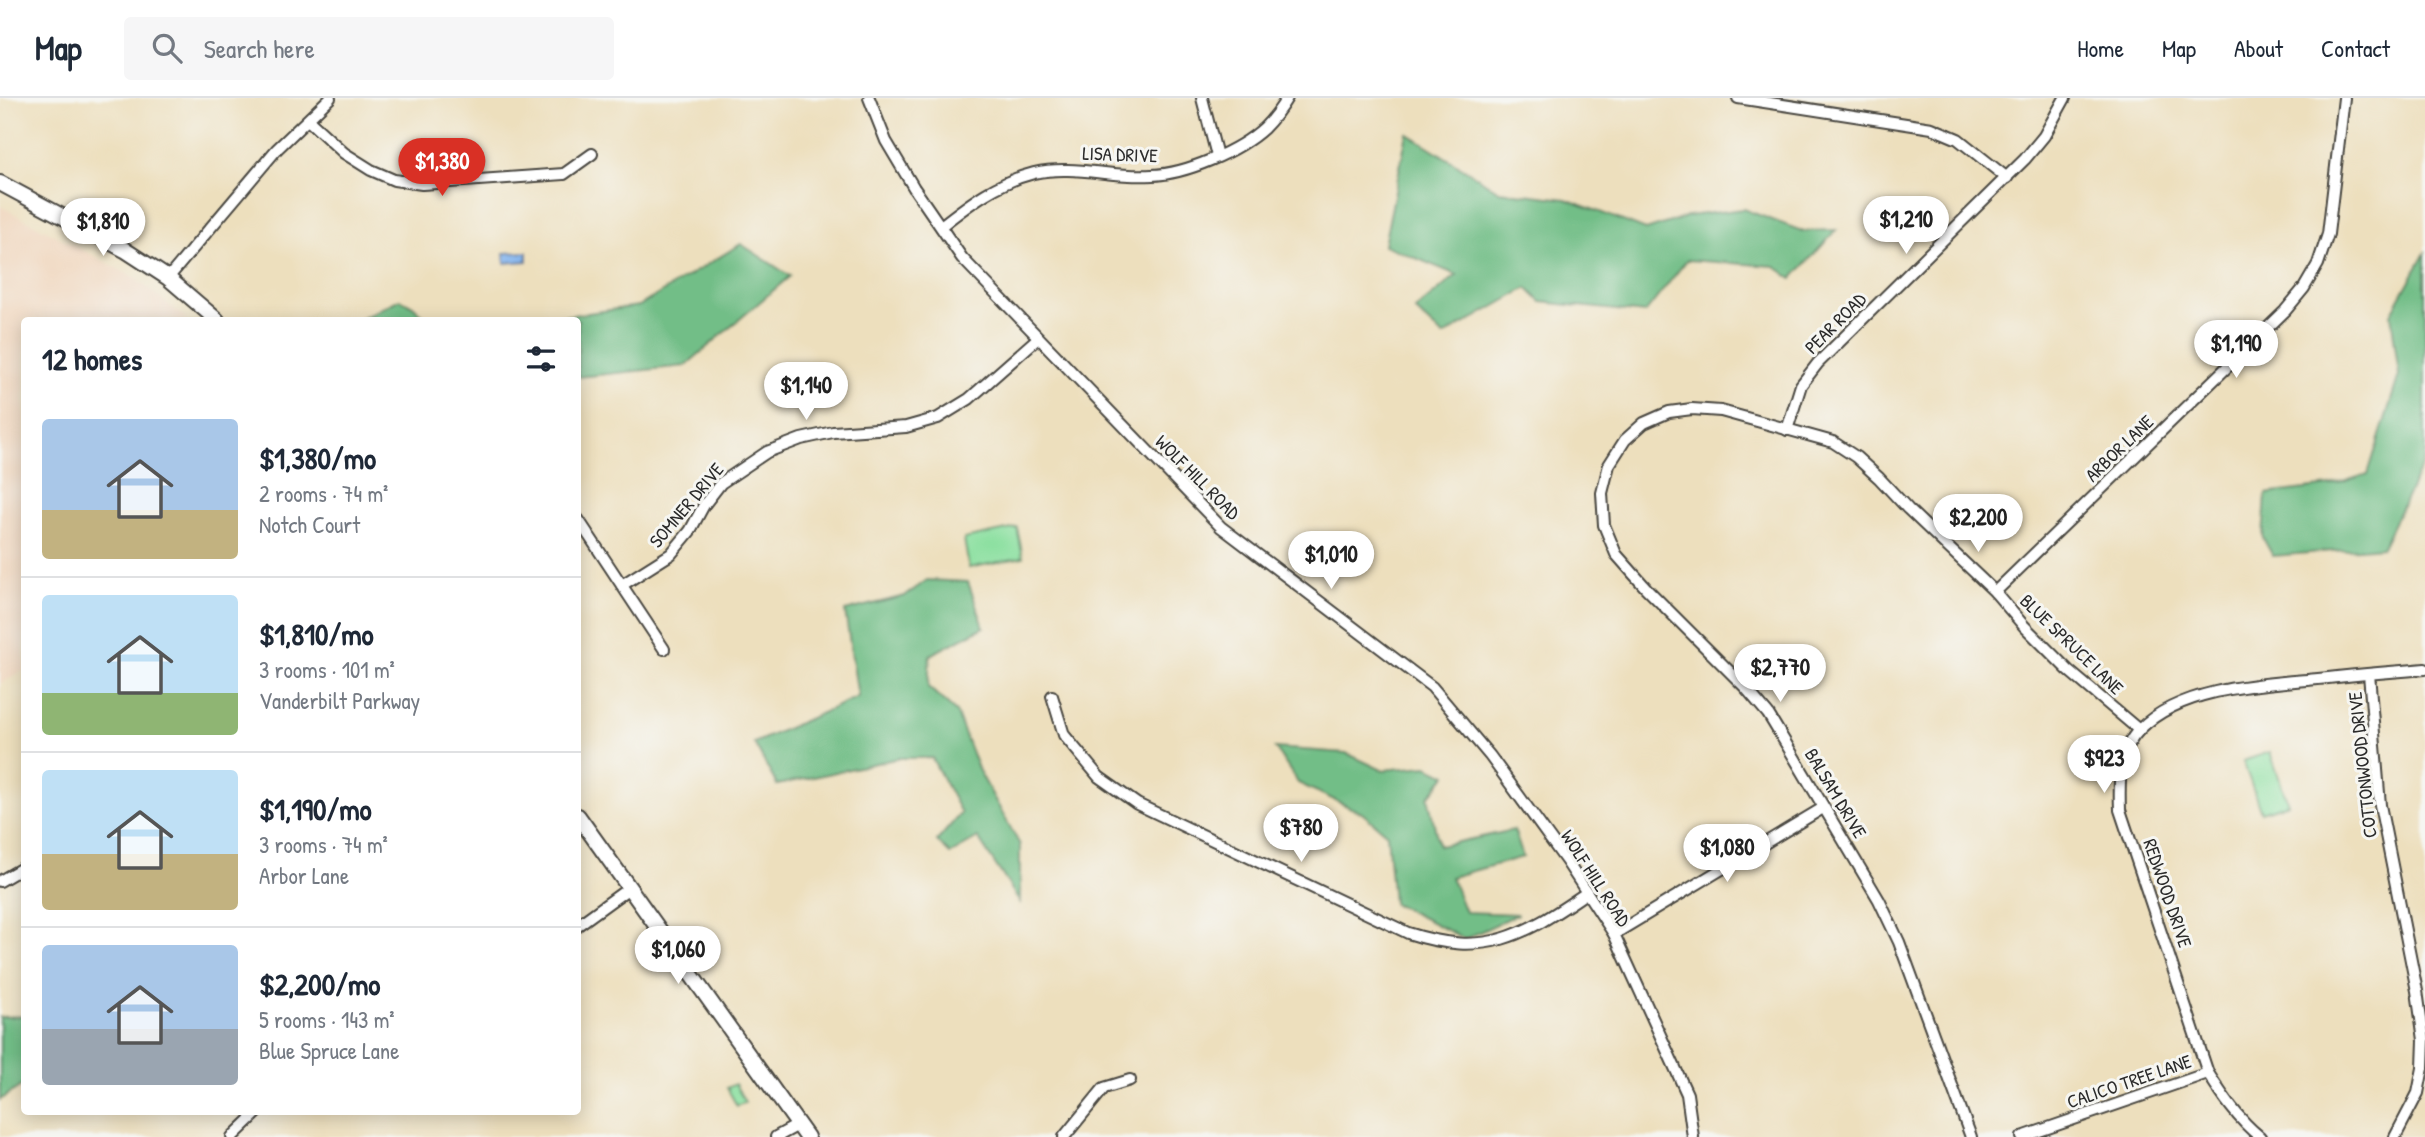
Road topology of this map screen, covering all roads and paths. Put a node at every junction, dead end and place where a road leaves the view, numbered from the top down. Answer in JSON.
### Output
{"nodes":[{"id":1,"x":330,"y":98,"type":"edge"},
{"id":2,"x":869,"y":98,"type":"edge"},
{"id":3,"x":1202,"y":98,"type":"edge"},
{"id":4,"x":1287,"y":98,"type":"edge"},
{"id":5,"x":1738,"y":98,"type":"edge"},
{"id":6,"x":2065,"y":98,"type":"edge"},
{"id":7,"x":2344,"y":98,"type":"edge"},
{"id":8,"x":308,"y":120,"type":"junction"},
{"id":9,"x":592,"y":154,"type":"dead end"},
{"id":10,"x":1217,"y":156,"type":"junction"},
{"id":11,"x":2007,"y":178,"type":"junction"},
{"id":12,"x":0,"y":183,"type":"edge"},
{"id":13,"x":941,"y":226,"type":"junction"},
{"id":14,"x":168,"y":278,"type":"junction"},
{"id":15,"x":214,"y":317,"type":"edge"},
{"id":16,"x":1038,"y":338,"type":"junction"},
{"id":17,"x":1787,"y":430,"type":"junction"},
{"id":18,"x":581,"y":524,"type":"edge"},
{"id":19,"x":622,"y":585,"type":"junction"},
{"id":20,"x":1995,"y":592,"type":"junction"},
{"id":21,"x":664,"y":649,"type":"dead end"},
{"id":22,"x":2425,"y":669,"type":"edge"},
{"id":23,"x":2369,"y":674,"type":"junction"},
{"id":24,"x":1052,"y":696,"type":"dead end"},
{"id":25,"x":2139,"y":730,"type":"junction"},
{"id":26,"x":1823,"y":808,"type":"junction"},
{"id":27,"x":581,"y":820,"type":"edge"},
{"id":28,"x":21,"y":869,"type":"edge"},
{"id":29,"x":0,"y":881,"type":"edge"},
{"id":30,"x":629,"y":888,"type":"junction"},
{"id":31,"x":1586,"y":893,"type":"junction"},
{"id":32,"x":581,"y":923,"type":"edge"},
{"id":33,"x":1614,"y":934,"type":"junction"},
{"id":34,"x":2208,"y":1073,"type":"junction"},
{"id":35,"x":1129,"y":1080,"type":"dead end"},
{"id":36,"x":255,"y":1115,"type":"edge"},
{"id":37,"x":802,"y":1131,"type":"edge"},
{"id":38,"x":233,"y":1137,"type":"edge"},
{"id":39,"x":776,"y":1137,"type":"edge"},
{"id":40,"x":1064,"y":1137,"type":"edge"},
{"id":41,"x":1693,"y":1137,"type":"edge"},
{"id":42,"x":1971,"y":1137,"type":"edge"},
{"id":43,"x":2022,"y":1137,"type":"edge"},
{"id":44,"x":2260,"y":1137,"type":"edge"},
{"id":45,"x":2395,"y":1137,"type":"edge"}],
"edges":[{"from":1,"to":8,"type":"street"},
{"from":2,"to":13,"type":"street","name":"WOLF HILL ROAD"},
{"from":3,"to":10,"type":"street"},
{"from":4,"to":10,"type":"street","name":"LISA DRIVE"},
{"from":5,"to":11,"type":"street"},
{"from":6,"to":11,"type":"street","name":"PEAR ROAD"},
{"from":7,"to":20,"type":"street","name":"ARBOR LANE"},
{"from":8,"to":9,"type":"street"},
{"from":8,"to":14,"type":"street"},
{"from":10,"to":13,"type":"street","name":"LISA DRIVE"},
{"from":11,"to":17,"type":"street","name":"PEAR ROAD"},
{"from":12,"to":14,"type":"main road"},
{"from":13,"to":16,"type":"street","name":"WOLF HILL ROAD"},
{"from":14,"to":15,"type":"main road"},
{"from":16,"to":19,"type":"street","name":"SOMNER DRIVE"},
{"from":16,"to":31,"type":"street","name":"WOLF HILL ROAD"},
{"from":17,"to":20,"type":"street","name":"BLUE SPRUCE LANE"},
{"from":17,"to":26,"type":"street","name":"BALSAM DRIVE"},
{"from":18,"to":19,"type":"street"},
{"from":19,"to":21,"type":"street"},
{"from":20,"to":25,"type":"street","name":"BLUE SPRUCE LANE"},
{"from":22,"to":23,"type":"street","name":"REDWOOD DRIVE"},
{"from":23,"to":25,"type":"street","name":"REDWOOD DRIVE"},
{"from":23,"to":45,"type":"street","name":"COTTONWOOD DRIVE"},
{"from":24,"to":31,"type":"street"},
{"from":25,"to":34,"type":"street","name":"REDWOOD DRIVE"},
{"from":26,"to":33,"type":"street"},
{"from":26,"to":42,"type":"street","name":"BALSAM DRIVE"},
{"from":27,"to":30,"type":"main road"},
{"from":28,"to":29,"type":"street"},
{"from":30,"to":32,"type":"street"},
{"from":30,"to":37,"type":"main road"},
{"from":31,"to":33,"type":"street","name":"WOLF HILL ROAD"},
{"from":33,"to":41,"type":"street","name":"WOLF HILL ROAD"},
{"from":34,"to":43,"type":"street","name":"CALICO TREE LANE"},
{"from":34,"to":44,"type":"street","name":"REDWOOD DRIVE"},
{"from":35,"to":40,"type":"street"},
{"from":36,"to":38,"type":"street"},
{"from":37,"to":39,"type":"street"}]}
